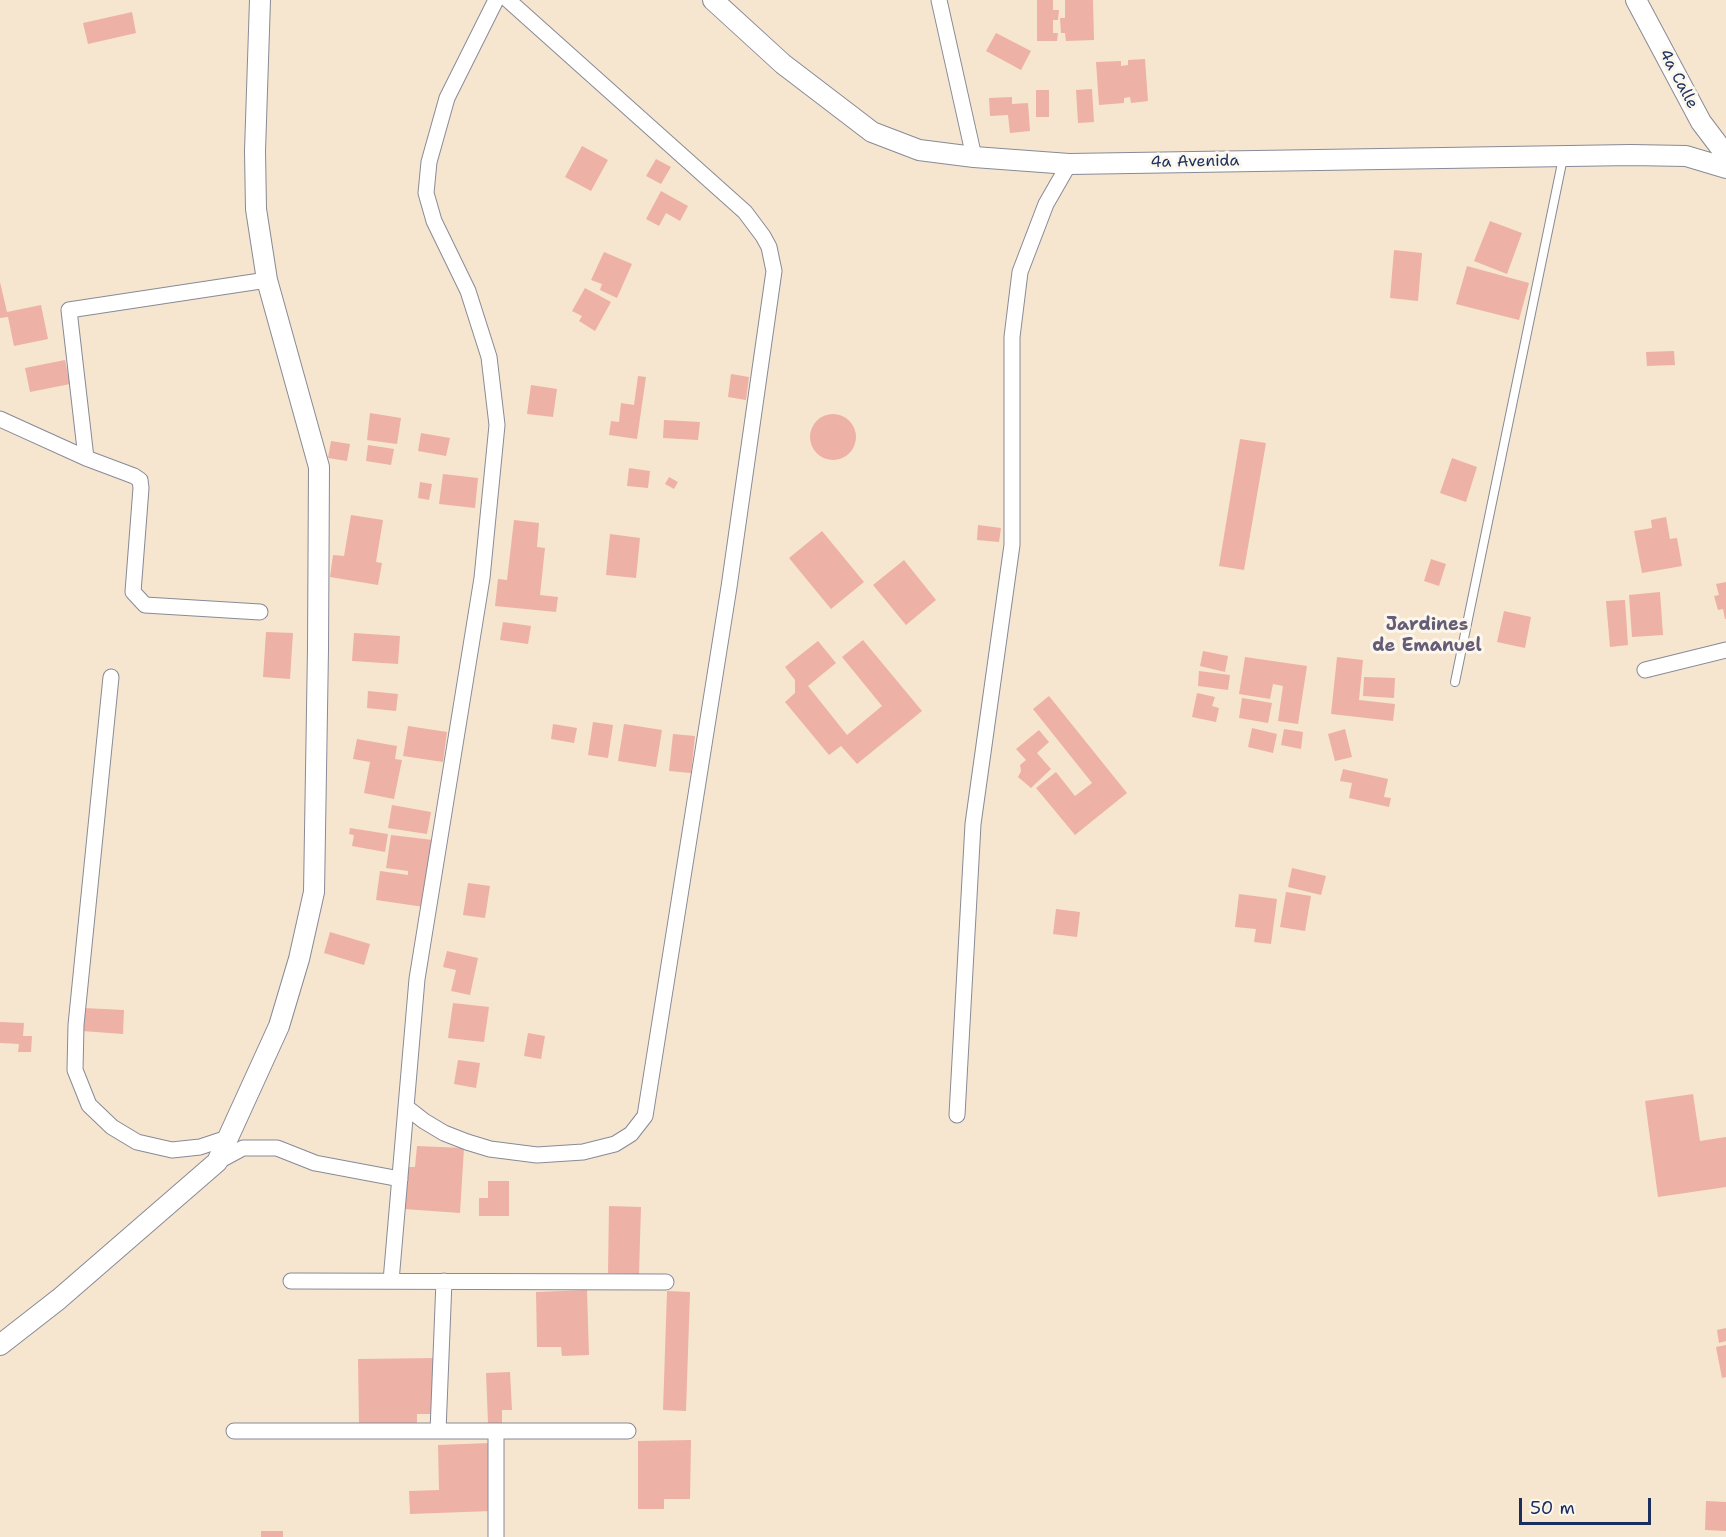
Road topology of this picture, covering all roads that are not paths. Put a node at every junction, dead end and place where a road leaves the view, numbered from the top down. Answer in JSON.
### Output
{"nodes":[{"id":1,"x":260,"y":0,"type":"edge"},
{"id":2,"x":496,"y":0,"type":"edge"},
{"id":3,"x":508,"y":0,"type":"edge"},
{"id":4,"x":713,"y":0,"type":"edge"},
{"id":5,"x":939,"y":0,"type":"edge"},
{"id":6,"x":1636,"y":0,"type":"edge"},
{"id":7,"x":1726,"y":155,"type":"edge"},
{"id":8,"x":1564,"y":156,"type":"junction"},
{"id":9,"x":974,"y":157,"type":"junction"},
{"id":10,"x":1069,"y":164,"type":"junction"},
{"id":11,"x":1726,"y":168,"type":"edge"},
{"id":12,"x":267,"y":280,"type":"junction"},
{"id":13,"x":0,"y":420,"type":"edge"},
{"id":14,"x":86,"y":458,"type":"junction"},
{"id":15,"x":260,"y":612,"type":"dead end"},
{"id":16,"x":1726,"y":650,"type":"edge"},
{"id":17,"x":1645,"y":670,"type":"dead end"},
{"id":18,"x":111,"y":677,"type":"dead end"},
{"id":19,"x":1455,"y":682,"type":"dead end"},
{"id":20,"x":406,"y":1107,"type":"junction"},
{"id":21,"x":957,"y":1115,"type":"dead end"},
{"id":22,"x":227,"y":1138,"type":"junction"},
{"id":23,"x":217,"y":1162,"type":"junction"},
{"id":24,"x":400,"y":1179,"type":"junction"},
{"id":25,"x":291,"y":1281,"type":"dead end"},
{"id":26,"x":391,"y":1281,"type":"junction"},
{"id":27,"x":444,"y":1281,"type":"junction"},
{"id":28,"x":666,"y":1282,"type":"dead end"},
{"id":29,"x":0,"y":1345,"type":"edge"},
{"id":30,"x":234,"y":1431,"type":"dead end"},
{"id":31,"x":438,"y":1431,"type":"junction"},
{"id":32,"x":496,"y":1431,"type":"junction"},
{"id":33,"x":628,"y":1431,"type":"dead end"},
{"id":34,"x":496,"y":1537,"type":"edge"}],
"edges":[{"from":1,"to":12,"type":"street"},
{"from":2,"to":20,"type":"street"},
{"from":3,"to":20,"type":"street"},
{"from":4,"to":9,"type":"street","name":"4a Avenida"},
{"from":5,"to":9,"type":"street"},
{"from":6,"to":7,"type":"street","name":"4a Calle"},
{"from":8,"to":10,"type":"street","name":"4a Avenida"},
{"from":8,"to":11,"type":"street","name":"4a Avenida"},
{"from":8,"to":19,"type":"lane"},
{"from":9,"to":10,"type":"street","name":"4a Avenida"},
{"from":10,"to":21,"type":"street"},
{"from":12,"to":14,"type":"street"},
{"from":12,"to":22,"type":"street"},
{"from":13,"to":14,"type":"street"},
{"from":14,"to":15,"type":"street"},
{"from":16,"to":17,"type":"street"},
{"from":18,"to":22,"type":"street"},
{"from":20,"to":24,"type":"street"},
{"from":22,"to":23,"type":"street"},
{"from":23,"to":24,"type":"street"},
{"from":23,"to":29,"type":"street"},
{"from":24,"to":26,"type":"street"},
{"from":25,"to":26,"type":"street"},
{"from":26,"to":27,"type":"street"},
{"from":27,"to":28,"type":"street"},
{"from":27,"to":31,"type":"street"},
{"from":30,"to":31,"type":"street"},
{"from":31,"to":32,"type":"street"},
{"from":32,"to":33,"type":"street"},
{"from":32,"to":34,"type":"street"}]}
